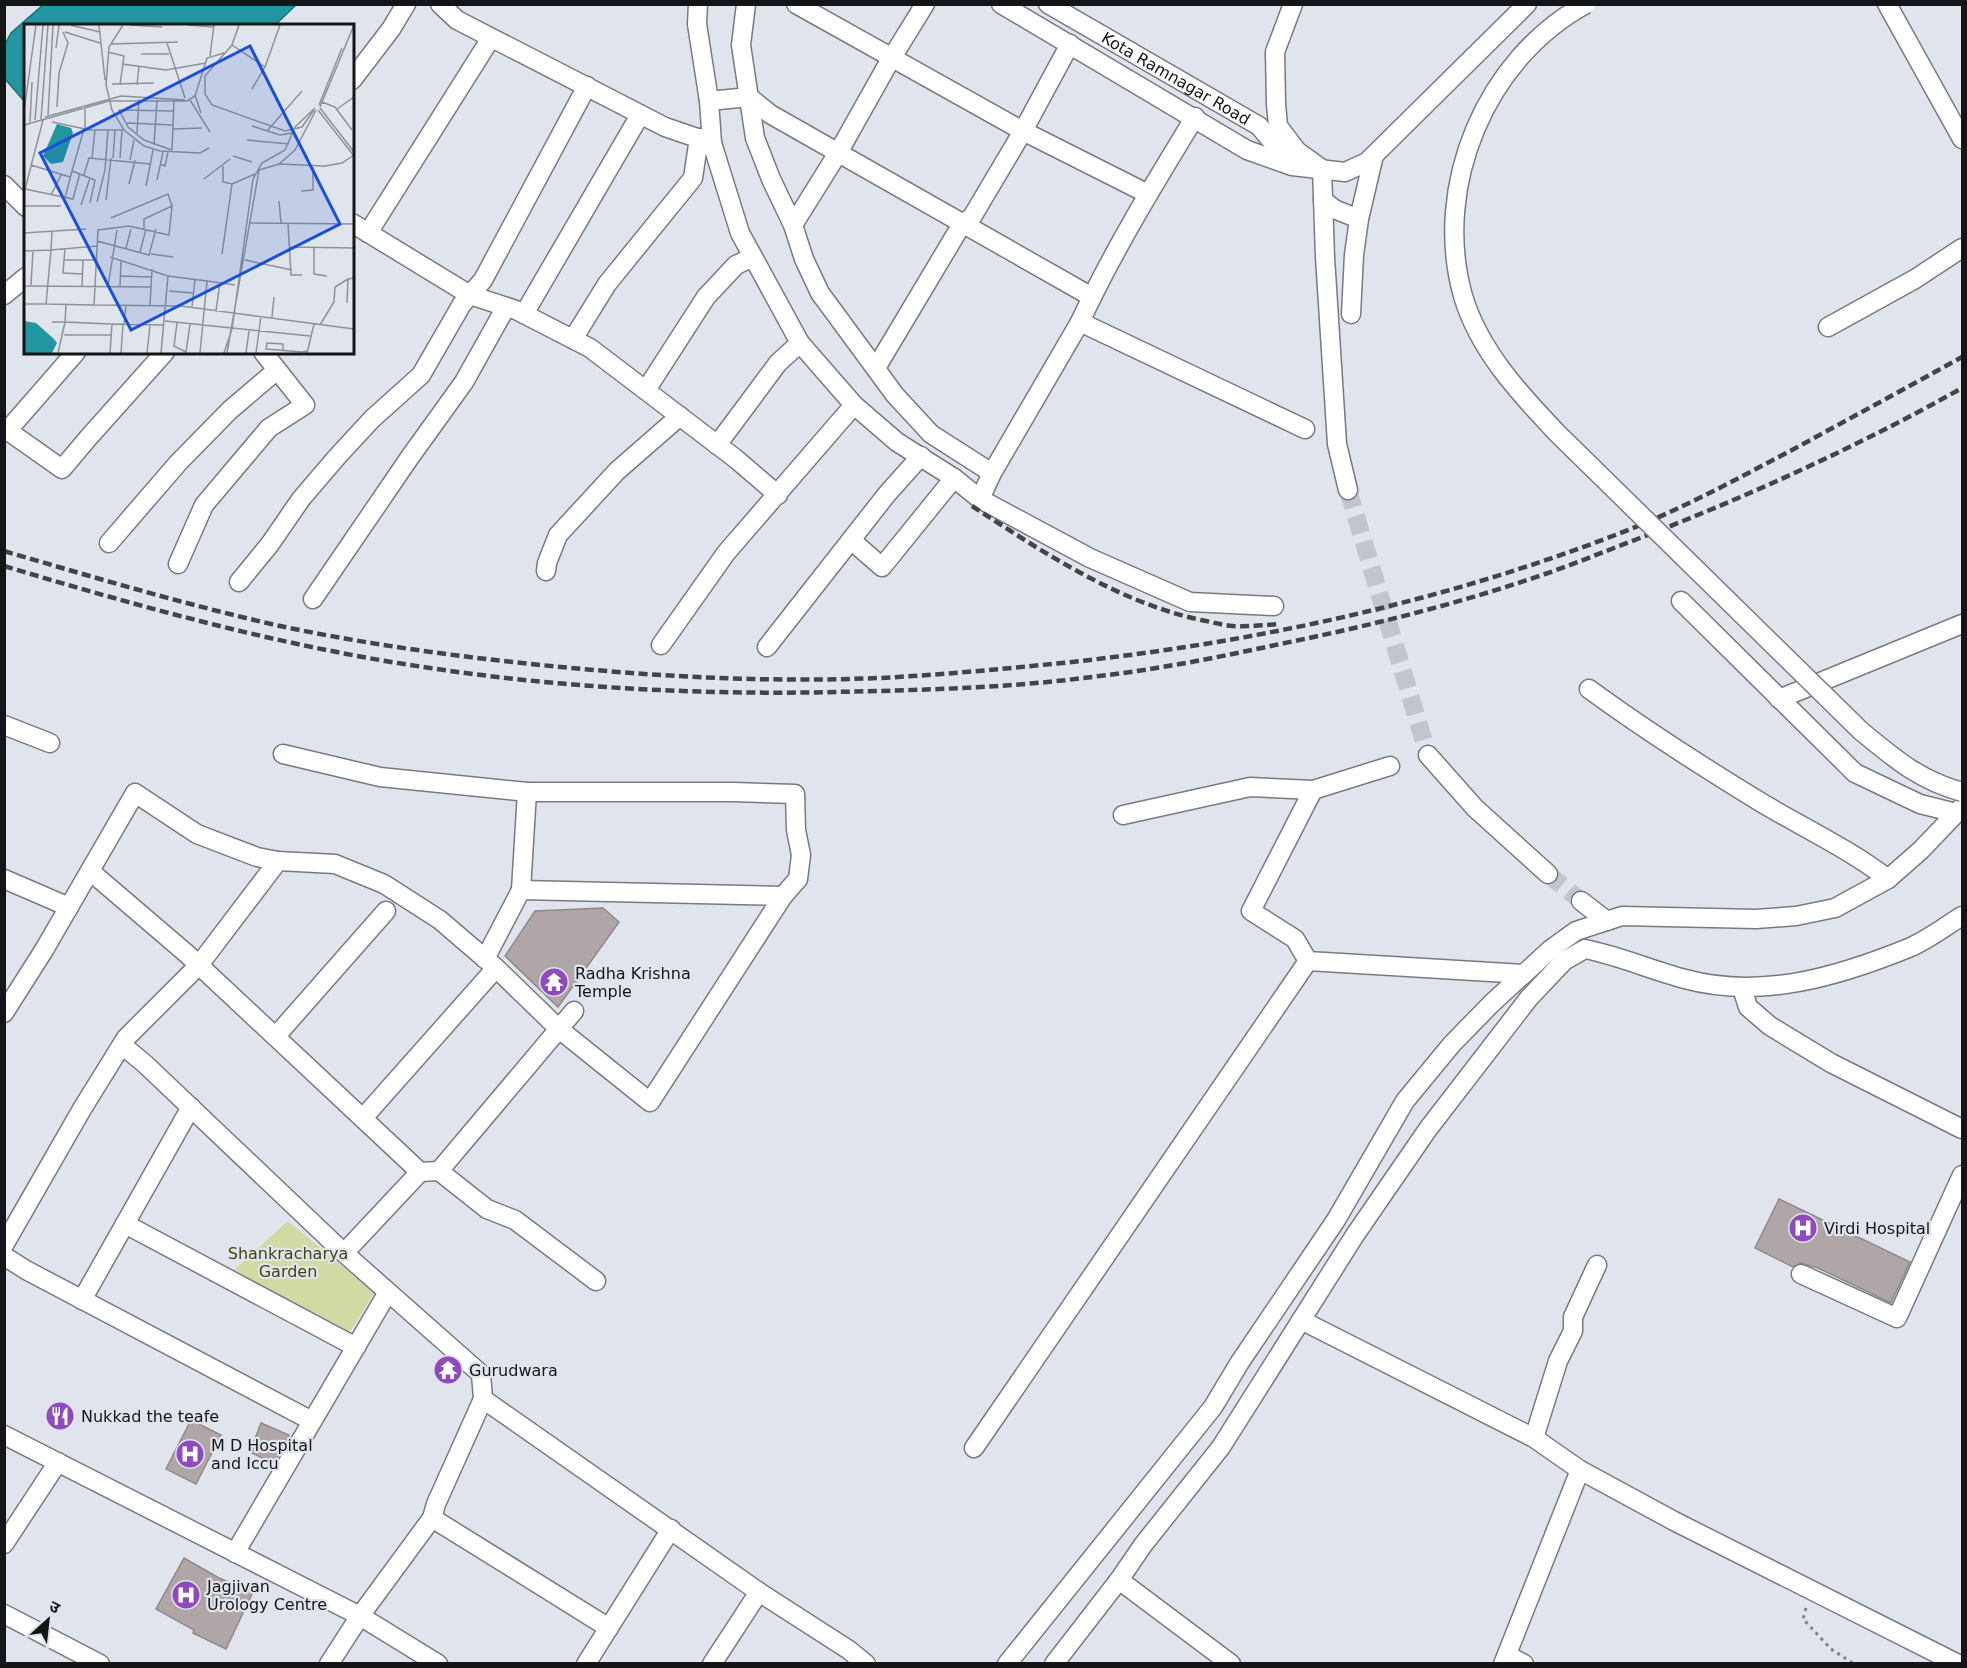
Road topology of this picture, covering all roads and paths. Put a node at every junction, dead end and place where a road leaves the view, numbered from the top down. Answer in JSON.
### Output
{"nodes":[{"id":1,"x":406,"y":4,"type":"edge"},
{"id":2,"x":440,"y":4,"type":"edge"},
{"id":3,"x":698,"y":4,"type":"edge"},
{"id":4,"x":746,"y":4,"type":"edge"},
{"id":5,"x":796,"y":4,"type":"edge"},
{"id":6,"x":925,"y":4,"type":"edge"},
{"id":7,"x":1001,"y":4,"type":"edge"},
{"id":8,"x":1048,"y":4,"type":"edge"},
{"id":9,"x":1293,"y":4,"type":"edge"},
{"id":10,"x":1527,"y":4,"type":"edge"},
{"id":11,"x":1586,"y":4,"type":"edge"},
{"id":12,"x":1887,"y":4,"type":"edge"},
{"id":13,"x":491,"y":38,"type":"junction"},
{"id":14,"x":1070,"y":44,"type":"junction"},
{"id":15,"x":892,"y":58,"type":"junction"},
{"id":16,"x":354,"y":77,"type":"edge"},
{"id":17,"x":587,"y":87,"type":"junction"},
{"id":18,"x":749,"y":97,"type":"junction"},
{"id":19,"x":709,"y":101,"type":"junction"},
{"id":20,"x":640,"y":115,"type":"junction"},
{"id":21,"x":1195,"y":117,"type":"junction"},
{"id":22,"x":1023,"y":131,"type":"junction"},
{"id":23,"x":1962,"y":139,"type":"edge"},
{"id":24,"x":706,"y":140,"type":"junction"},
{"id":25,"x":838,"y":153,"type":"junction"},
{"id":26,"x":1374,"y":155,"type":"junction"},
{"id":27,"x":1292,"y":166,"type":"junction"},
{"id":28,"x":1322,"y":169,"type":"junction"},
{"id":29,"x":722,"y":175,"type":"junction"},
{"id":30,"x":693,"y":178,"type":"junction"},
{"id":31,"x":4,"y":184,"type":"edge"},
{"id":32,"x":1148,"y":194,"type":"junction"},
{"id":33,"x":1323,"y":200,"type":"junction"},
{"id":34,"x":24,"y":205,"type":"edge"},
{"id":35,"x":1359,"y":219,"type":"junction"},
{"id":36,"x":962,"y":224,"type":"junction"},
{"id":37,"x":793,"y":225,"type":"junction"},
{"id":38,"x":360,"y":228,"type":"edge"},
{"id":39,"x":1962,"y":248,"type":"edge"},
{"id":40,"x":753,"y":257,"type":"junction"},
{"id":41,"x":24,"y":279,"type":"edge"},
{"id":42,"x":470,"y":294,"type":"junction"},
{"id":43,"x":4,"y":295,"type":"edge"},
{"id":44,"x":1092,"y":297,"type":"junction"},
{"id":45,"x":506,"y":307,"type":"junction"},
{"id":46,"x":524,"y":314,"type":"junction"},
{"id":47,"x":1351,"y":314,"type":"dead end"},
{"id":48,"x":1080,"y":322,"type":"junction"},
{"id":49,"x":1828,"y":327,"type":"dead end"},
{"id":50,"x":573,"y":339,"type":"junction"},
{"id":51,"x":800,"y":343,"type":"junction"},
{"id":52,"x":74,"y":354,"type":"edge"},
{"id":53,"x":163,"y":354,"type":"edge"},
{"id":54,"x":265,"y":354,"type":"edge"},
{"id":55,"x":876,"y":368,"type":"junction"},
{"id":56,"x":277,"y":370,"type":"junction"},
{"id":57,"x":646,"y":390,"type":"junction"},
{"id":58,"x":854,"y":405,"type":"junction"},
{"id":59,"x":680,"y":416,"type":"junction"},
{"id":60,"x":6,"y":429,"type":"edge"},
{"id":61,"x":1305,"y":429,"type":"dead end"},
{"id":62,"x":717,"y":445,"type":"junction"},
{"id":63,"x":921,"y":456,"type":"junction"},
{"id":64,"x":992,"y":473,"type":"junction"},
{"id":65,"x":954,"y":478,"type":"junction"},
{"id":66,"x":1348,"y":490,"type":"tunnel mouth"},
{"id":67,"x":778,"y":495,"type":"junction"},
{"id":68,"x":980,"y":499,"type":"junction"},
{"id":69,"x":851,"y":540,"type":"junction"},
{"id":70,"x":109,"y":543,"type":"dead end"},
{"id":71,"x":178,"y":564,"type":"dead end"},
{"id":72,"x":546,"y":571,"type":"dead end"},
{"id":73,"x":239,"y":582,"type":"dead end"},
{"id":74,"x":313,"y":599,"type":"dead end"},
{"id":75,"x":1681,"y":601,"type":"dead end"},
{"id":76,"x":1274,"y":606,"type":"dead end"},
{"id":77,"x":1962,"y":624,"type":"edge"},
{"id":78,"x":662,"y":645,"type":"dead end"},
{"id":79,"x":767,"y":647,"type":"dead end"},
{"id":80,"x":1589,"y":689,"type":"dead end"},
{"id":81,"x":1779,"y":699,"type":"junction"},
{"id":82,"x":4,"y":725,"type":"edge"},
{"id":83,"x":50,"y":743,"type":"dead end"},
{"id":84,"x":283,"y":754,"type":"dead end"},
{"id":85,"x":1428,"y":755,"type":"tunnel mouth"},
{"id":86,"x":1390,"y":766,"type":"dead end"},
{"id":87,"x":1313,"y":790,"type":"junction"},
{"id":88,"x":527,"y":792,"type":"junction"},
{"id":89,"x":1962,"y":792,"type":"edge"},
{"id":90,"x":1959,"y":810,"type":"edge"},
{"id":91,"x":1123,"y":815,"type":"dead end"},
{"id":92,"x":278,"y":861,"type":"junction"},
{"id":93,"x":90,"y":871,"type":"junction"},
{"id":94,"x":1548,"y":874,"type":"tunnel mouth"},
{"id":95,"x":4,"y":879,"type":"edge"},
{"id":96,"x":1888,"y":879,"type":"junction"},
{"id":97,"x":522,"y":890,"type":"junction"},
{"id":98,"x":783,"y":896,"type":"junction"},
{"id":99,"x":1581,"y":901,"type":"tunnel mouth"},
{"id":100,"x":69,"y":907,"type":"junction"},
{"id":101,"x":386,"y":911,"type":"dead end"},
{"id":102,"x":1962,"y":916,"type":"edge"},
{"id":103,"x":1607,"y":921,"type":"junction"},
{"id":104,"x":1576,"y":931,"type":"junction"},
{"id":105,"x":1585,"y":949,"type":"junction"},
{"id":106,"x":1308,"y":961,"type":"junction"},
{"id":107,"x":490,"y":963,"type":"junction"},
{"id":108,"x":199,"y":965,"type":"junction"},
{"id":109,"x":1524,"y":974,"type":"junction"},
{"id":110,"x":1742,"y":988,"type":"junction"},
{"id":111,"x":574,"y":1011,"type":"dead end"},
{"id":112,"x":4,"y":1013,"type":"edge"},
{"id":113,"x":559,"y":1029,"type":"junction"},
{"id":114,"x":276,"y":1036,"type":"junction"},
{"id":115,"x":122,"y":1045,"type":"junction"},
{"id":116,"x":191,"y":1107,"type":"junction"},
{"id":117,"x":363,"y":1118,"type":"junction"},
{"id":118,"x":1962,"y":1128,"type":"edge"},
{"id":119,"x":439,"y":1171,"type":"junction"},
{"id":120,"x":420,"y":1172,"type":"junction"},
{"id":121,"x":1962,"y":1175,"type":"edge"},
{"id":122,"x":125,"y":1224,"type":"junction"},
{"id":123,"x":4,"y":1245,"type":"edge"},
{"id":124,"x":344,"y":1253,"type":"junction"},
{"id":125,"x":4,"y":1256,"type":"edge"},
{"id":126,"x":1597,"y":1265,"type":"dead end"},
{"id":127,"x":1801,"y":1275,"type":"dead end"},
{"id":128,"x":596,"y":1281,"type":"dead end"},
{"id":129,"x":388,"y":1292,"type":"junction"},
{"id":130,"x":82,"y":1300,"type":"junction"},
{"id":131,"x":1301,"y":1320,"type":"junction"},
{"id":132,"x":356,"y":1347,"type":"junction"},
{"id":133,"x":483,"y":1399,"type":"junction"},
{"id":134,"x":312,"y":1421,"type":"junction"},
{"id":135,"x":4,"y":1435,"type":"edge"},
{"id":136,"x":1534,"y":1438,"type":"junction"},
{"id":137,"x":974,"y":1448,"type":"dead end"},
{"id":138,"x":58,"y":1462,"type":"junction"},
{"id":139,"x":1580,"y":1470,"type":"junction"},
{"id":140,"x":432,"y":1518,"type":"junction"},
{"id":141,"x":670,"y":1529,"type":"junction"},
{"id":142,"x":4,"y":1544,"type":"edge"},
{"id":143,"x":235,"y":1553,"type":"junction"},
{"id":144,"x":1119,"y":1580,"type":"junction"},
{"id":145,"x":1810,"y":1588,"type":"junction"},
{"id":146,"x":759,"y":1592,"type":"junction"},
{"id":147,"x":4,"y":1614,"type":"edge"},
{"id":148,"x":360,"y":1616,"type":"junction"},
{"id":149,"x":609,"y":1628,"type":"junction"},
{"id":150,"x":846,"y":1657,"type":"edge"},
{"id":151,"x":1505,"y":1659,"type":"edge"},
{"id":152,"x":100,"y":1664,"type":"edge"},
{"id":153,"x":329,"y":1664,"type":"edge"},
{"id":154,"x":438,"y":1664,"type":"edge"},
{"id":155,"x":586,"y":1664,"type":"edge"},
{"id":156,"x":712,"y":1664,"type":"edge"},
{"id":157,"x":866,"y":1664,"type":"edge"},
{"id":158,"x":1007,"y":1664,"type":"edge"},
{"id":159,"x":1054,"y":1664,"type":"edge"},
{"id":160,"x":1231,"y":1664,"type":"edge"},
{"id":161,"x":1524,"y":1664,"type":"edge"},
{"id":162,"x":1854,"y":1664,"type":"edge"},
{"id":163,"x":1958,"y":1664,"type":"edge"}],
"edges":[{"from":1,"to":16,"type":"street"},
{"from":2,"to":13,"type":"street"},
{"from":3,"to":19,"type":"street"},
{"from":4,"to":18,"type":"street"},
{"from":5,"to":15,"type":"street"},
{"from":6,"to":15,"type":"street"},
{"from":7,"to":14,"type":"street"},
{"from":8,"to":27,"type":"street","name":"Kota Ramnagar Road"},
{"from":9,"to":28,"type":"street"},
{"from":10,"to":26,"type":"street"},
{"from":11,"to":89,"type":"street","bridge":true},
{"from":12,"to":23,"type":"street"},
{"from":13,"to":17,"type":"street"},
{"from":13,"to":38,"type":"street"},
{"from":14,"to":21,"type":"street"},
{"from":14,"to":22,"type":"street"},
{"from":15,"to":22,"type":"street"},
{"from":15,"to":25,"type":"street"},
{"from":17,"to":20,"type":"street"},
{"from":17,"to":42,"type":"street"},
{"from":18,"to":19,"type":"street"},
{"from":18,"to":25,"type":"street"},
{"from":18,"to":37,"type":"street"},
{"from":19,"to":24,"type":"street"},
{"from":20,"to":24,"type":"street"},
{"from":20,"to":46,"type":"street"},
{"from":21,"to":27,"type":"street"},
{"from":21,"to":32,"type":"street"},
{"from":22,"to":32,"type":"street"},
{"from":22,"to":36,"type":"street"},
{"from":24,"to":29,"type":"street"},
{"from":24,"to":30,"type":"street"},
{"from":25,"to":36,"type":"street"},
{"from":25,"to":37,"type":"street"},
{"from":26,"to":28,"type":"street"},
{"from":26,"to":35,"type":"street"},
{"from":27,"to":28,"type":"street"},
{"from":28,"to":33,"type":"street"},
{"from":29,"to":30,"type":"street"},
{"from":29,"to":40,"type":"street"},
{"from":30,"to":50,"type":"street"},
{"from":31,"to":34,"type":"street"},
{"from":32,"to":44,"type":"street"},
{"from":33,"to":35,"type":"street"},
{"from":33,"to":66,"type":"street"},
{"from":35,"to":47,"type":"street"},
{"from":36,"to":44,"type":"street"},
{"from":36,"to":55,"type":"street"},
{"from":37,"to":55,"type":"street"},
{"from":38,"to":42,"type":"street"},
{"from":39,"to":49,"type":"street"},
{"from":40,"to":51,"type":"street"},
{"from":40,"to":57,"type":"street"},
{"from":41,"to":43,"type":"street"},
{"from":42,"to":45,"type":"street"},
{"from":42,"to":73,"type":"street"},
{"from":44,"to":48,"type":"street"},
{"from":45,"to":46,"type":"street"},
{"from":45,"to":74,"type":"street"},
{"from":46,"to":50,"type":"street"},
{"from":48,"to":61,"type":"street"},
{"from":48,"to":64,"type":"street"},
{"from":50,"to":57,"type":"street"},
{"from":51,"to":58,"type":"street"},
{"from":51,"to":62,"type":"street"},
{"from":52,"to":60,"type":"street"},
{"from":53,"to":60,"type":"street"},
{"from":54,"to":56,"type":"street"},
{"from":55,"to":64,"type":"street"},
{"from":56,"to":70,"type":"street"},
{"from":56,"to":71,"type":"street"},
{"from":57,"to":59,"type":"street"},
{"from":58,"to":63,"type":"street"},
{"from":58,"to":67,"type":"street"},
{"from":59,"to":62,"type":"street"},
{"from":59,"to":72,"type":"street"},
{"from":62,"to":67,"type":"street"},
{"from":63,"to":65,"type":"street"},
{"from":63,"to":69,"type":"street"},
{"from":64,"to":68,"type":"street"},
{"from":65,"to":68,"type":"street"},
{"from":65,"to":69,"type":"street"},
{"from":67,"to":78,"type":"street"},
{"from":68,"to":76,"type":"street"},
{"from":69,"to":79,"type":"street"},
{"from":75,"to":81,"type":"street"},
{"from":77,"to":81,"type":"street"},
{"from":80,"to":96,"type":"street"},
{"from":81,"to":90,"type":"street"},
{"from":82,"to":83,"type":"street"},
{"from":84,"to":88,"type":"street"},
{"from":85,"to":94,"type":"street"},
{"from":86,"to":87,"type":"street"},
{"from":87,"to":91,"type":"street"},
{"from":87,"to":106,"type":"street"},
{"from":88,"to":97,"type":"street"},
{"from":88,"to":98,"type":"street"},
{"from":90,"to":96,"type":"street"},
{"from":92,"to":93,"type":"street"},
{"from":92,"to":107,"type":"street"},
{"from":92,"to":108,"type":"street"},
{"from":93,"to":100,"type":"street"},
{"from":93,"to":108,"type":"street"},
{"from":95,"to":100,"type":"street"},
{"from":96,"to":103,"type":"street"},
{"from":97,"to":98,"type":"street"},
{"from":97,"to":107,"type":"street"},
{"from":98,"to":113,"type":"street"},
{"from":99,"to":103,"type":"street"},
{"from":100,"to":112,"type":"street"},
{"from":101,"to":114,"type":"street"},
{"from":102,"to":110,"type":"street"},
{"from":103,"to":104,"type":"street"},
{"from":104,"to":105,"type":"street"},
{"from":104,"to":109,"type":"street"},
{"from":105,"to":110,"type":"street"},
{"from":105,"to":131,"type":"street"},
{"from":106,"to":109,"type":"street"},
{"from":106,"to":137,"type":"street"},
{"from":107,"to":113,"type":"street"},
{"from":107,"to":117,"type":"street"},
{"from":108,"to":114,"type":"street"},
{"from":108,"to":115,"type":"street"},
{"from":109,"to":158,"type":"street"},
{"from":110,"to":118,"type":"street"},
{"from":111,"to":113,"type":"street"},
{"from":113,"to":119,"type":"street"},
{"from":114,"to":117,"type":"street"},
{"from":115,"to":116,"type":"street"},
{"from":115,"to":123,"type":"street"},
{"from":116,"to":122,"type":"street"},
{"from":116,"to":124,"type":"street"},
{"from":117,"to":120,"type":"street"},
{"from":119,"to":120,"type":"street"},
{"from":119,"to":128,"type":"street"},
{"from":120,"to":124,"type":"street"},
{"from":121,"to":127,"type":"street"},
{"from":122,"to":130,"type":"street"},
{"from":122,"to":132,"type":"street"},
{"from":124,"to":129,"type":"street"},
{"from":125,"to":130,"type":"street"},
{"from":126,"to":136,"type":"street"},
{"from":129,"to":132,"type":"street"},
{"from":129,"to":133,"type":"street"},
{"from":130,"to":134,"type":"street"},
{"from":131,"to":136,"type":"street"},
{"from":131,"to":144,"type":"street"},
{"from":132,"to":134,"type":"street"},
{"from":133,"to":140,"type":"street"},
{"from":133,"to":141,"type":"street"},
{"from":134,"to":143,"type":"street"},
{"from":135,"to":138,"type":"street"},
{"from":136,"to":139,"type":"street"},
{"from":138,"to":142,"type":"street"},
{"from":138,"to":143,"type":"street"},
{"from":139,"to":145,"type":"street"},
{"from":139,"to":151,"type":"street"},
{"from":140,"to":148,"type":"street"},
{"from":140,"to":149,"type":"street"},
{"from":141,"to":146,"type":"street"},
{"from":141,"to":149,"type":"street"},
{"from":143,"to":148,"type":"street"},
{"from":144,"to":159,"type":"street"},
{"from":144,"to":160,"type":"street"},
{"from":145,"to":162,"type":"path"},
{"from":145,"to":163,"type":"street"},
{"from":146,"to":150,"type":"street"},
{"from":146,"to":156,"type":"street"},
{"from":147,"to":152,"type":"street"},
{"from":148,"to":153,"type":"street"},
{"from":148,"to":154,"type":"street"},
{"from":149,"to":155,"type":"street"},
{"from":150,"to":157,"type":"street"},
{"from":151,"to":161,"type":"street"}]}
